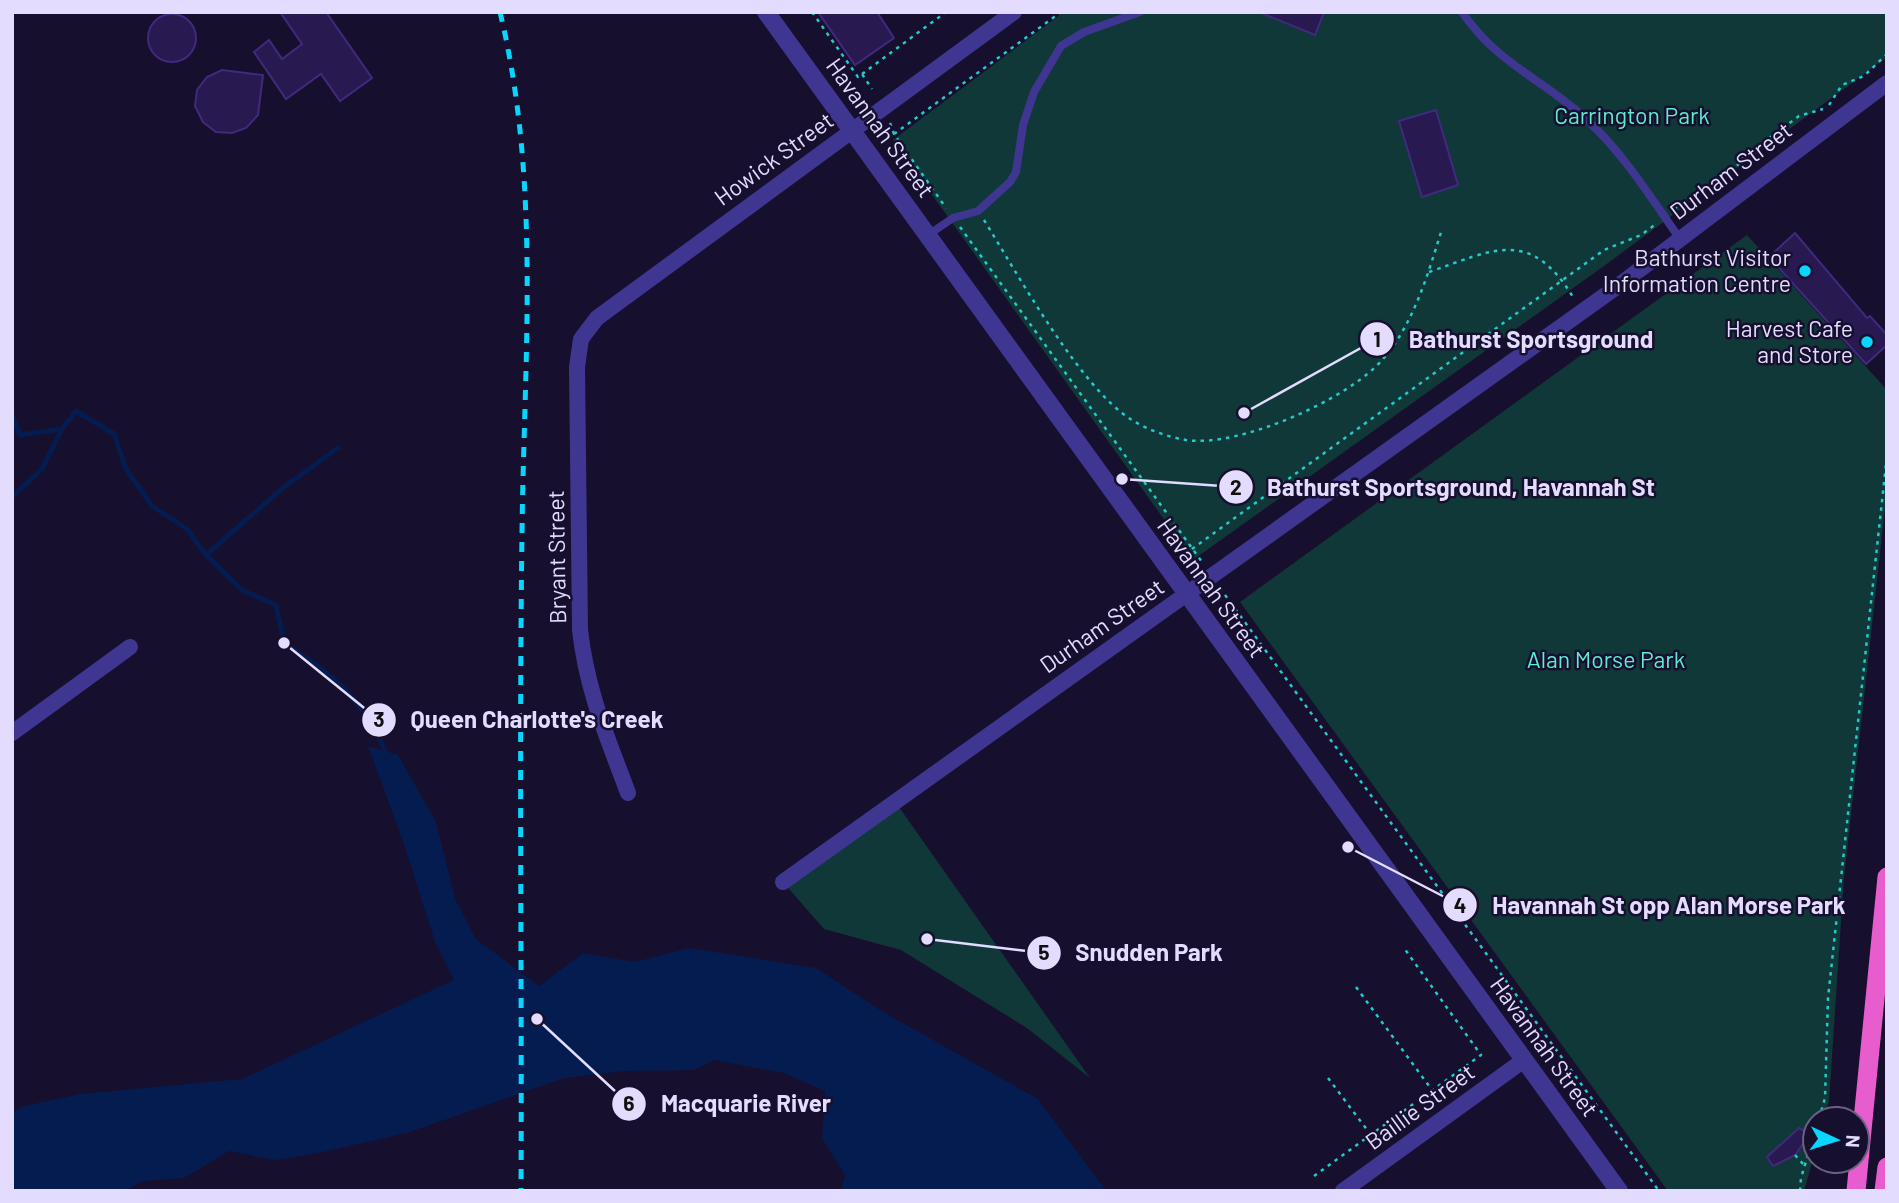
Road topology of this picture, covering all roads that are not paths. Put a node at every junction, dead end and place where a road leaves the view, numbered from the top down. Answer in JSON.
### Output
{"nodes":[{"id":1,"x":766,"y":12,"type":"edge"},
{"id":2,"x":1014,"y":12,"type":"edge"},
{"id":3,"x":1140,"y":12,"type":"edge"},
{"id":4,"x":1462,"y":12,"type":"edge"},
{"id":5,"x":1887,"y":83,"type":"edge"},
{"id":6,"x":852,"y":130,"type":"junction"},
{"id":7,"x":927,"y":235,"type":"junction"},
{"id":8,"x":1680,"y":239,"type":"junction"},
{"id":9,"x":597,"y":318,"type":"joint"},
{"id":10,"x":1185,"y":595,"type":"junction"},
{"id":11,"x":130,"y":647,"type":"dead end"},
{"id":12,"x":12,"y":733,"type":"edge"},
{"id":13,"x":628,"y":793,"type":"dead end"},
{"id":14,"x":783,"y":882,"type":"dead end"},
{"id":15,"x":1886,"y":883,"type":"edge"},
{"id":16,"x":1524,"y":1060,"type":"junction"},
{"id":17,"x":1887,"y":1167,"type":"edge"},
{"id":18,"x":1343,"y":1191,"type":"edge"},
{"id":19,"x":1619,"y":1191,"type":"edge"},
{"id":20,"x":1856,"y":1191,"type":"edge"},
{"id":21,"x":1884,"y":1191,"type":"edge"}],
"edges":[{"from":1,"to":6,"type":"street","name":"Havannah Street"},
{"from":2,"to":6,"type":"street","name":"Howick Street"},
{"from":3,"to":7,"type":"lane"},
{"from":4,"to":8,"type":"lane"},
{"from":5,"to":8,"type":"street","name":"Durham Street"},
{"from":6,"to":7,"type":"street","name":"Havannah Street"},
{"from":6,"to":9,"type":"street","name":"Howick Street"},
{"from":7,"to":10,"type":"street","name":"Havannah Street"},
{"from":8,"to":10,"type":"street","name":"Durham Street"},
{"from":9,"to":13,"type":"street","name":"Bryant Street"},
{"from":10,"to":14,"type":"street","name":"Durham Street"},
{"from":10,"to":16,"type":"street","name":"Havannah Street"},
{"from":11,"to":12,"type":"street"},
{"from":15,"to":20,"type":"highway"},
{"from":16,"to":18,"type":"street","name":"Baillie Street"},
{"from":16,"to":19,"type":"street","name":"Havannah Street"},
{"from":17,"to":21,"type":"highway"}]}
